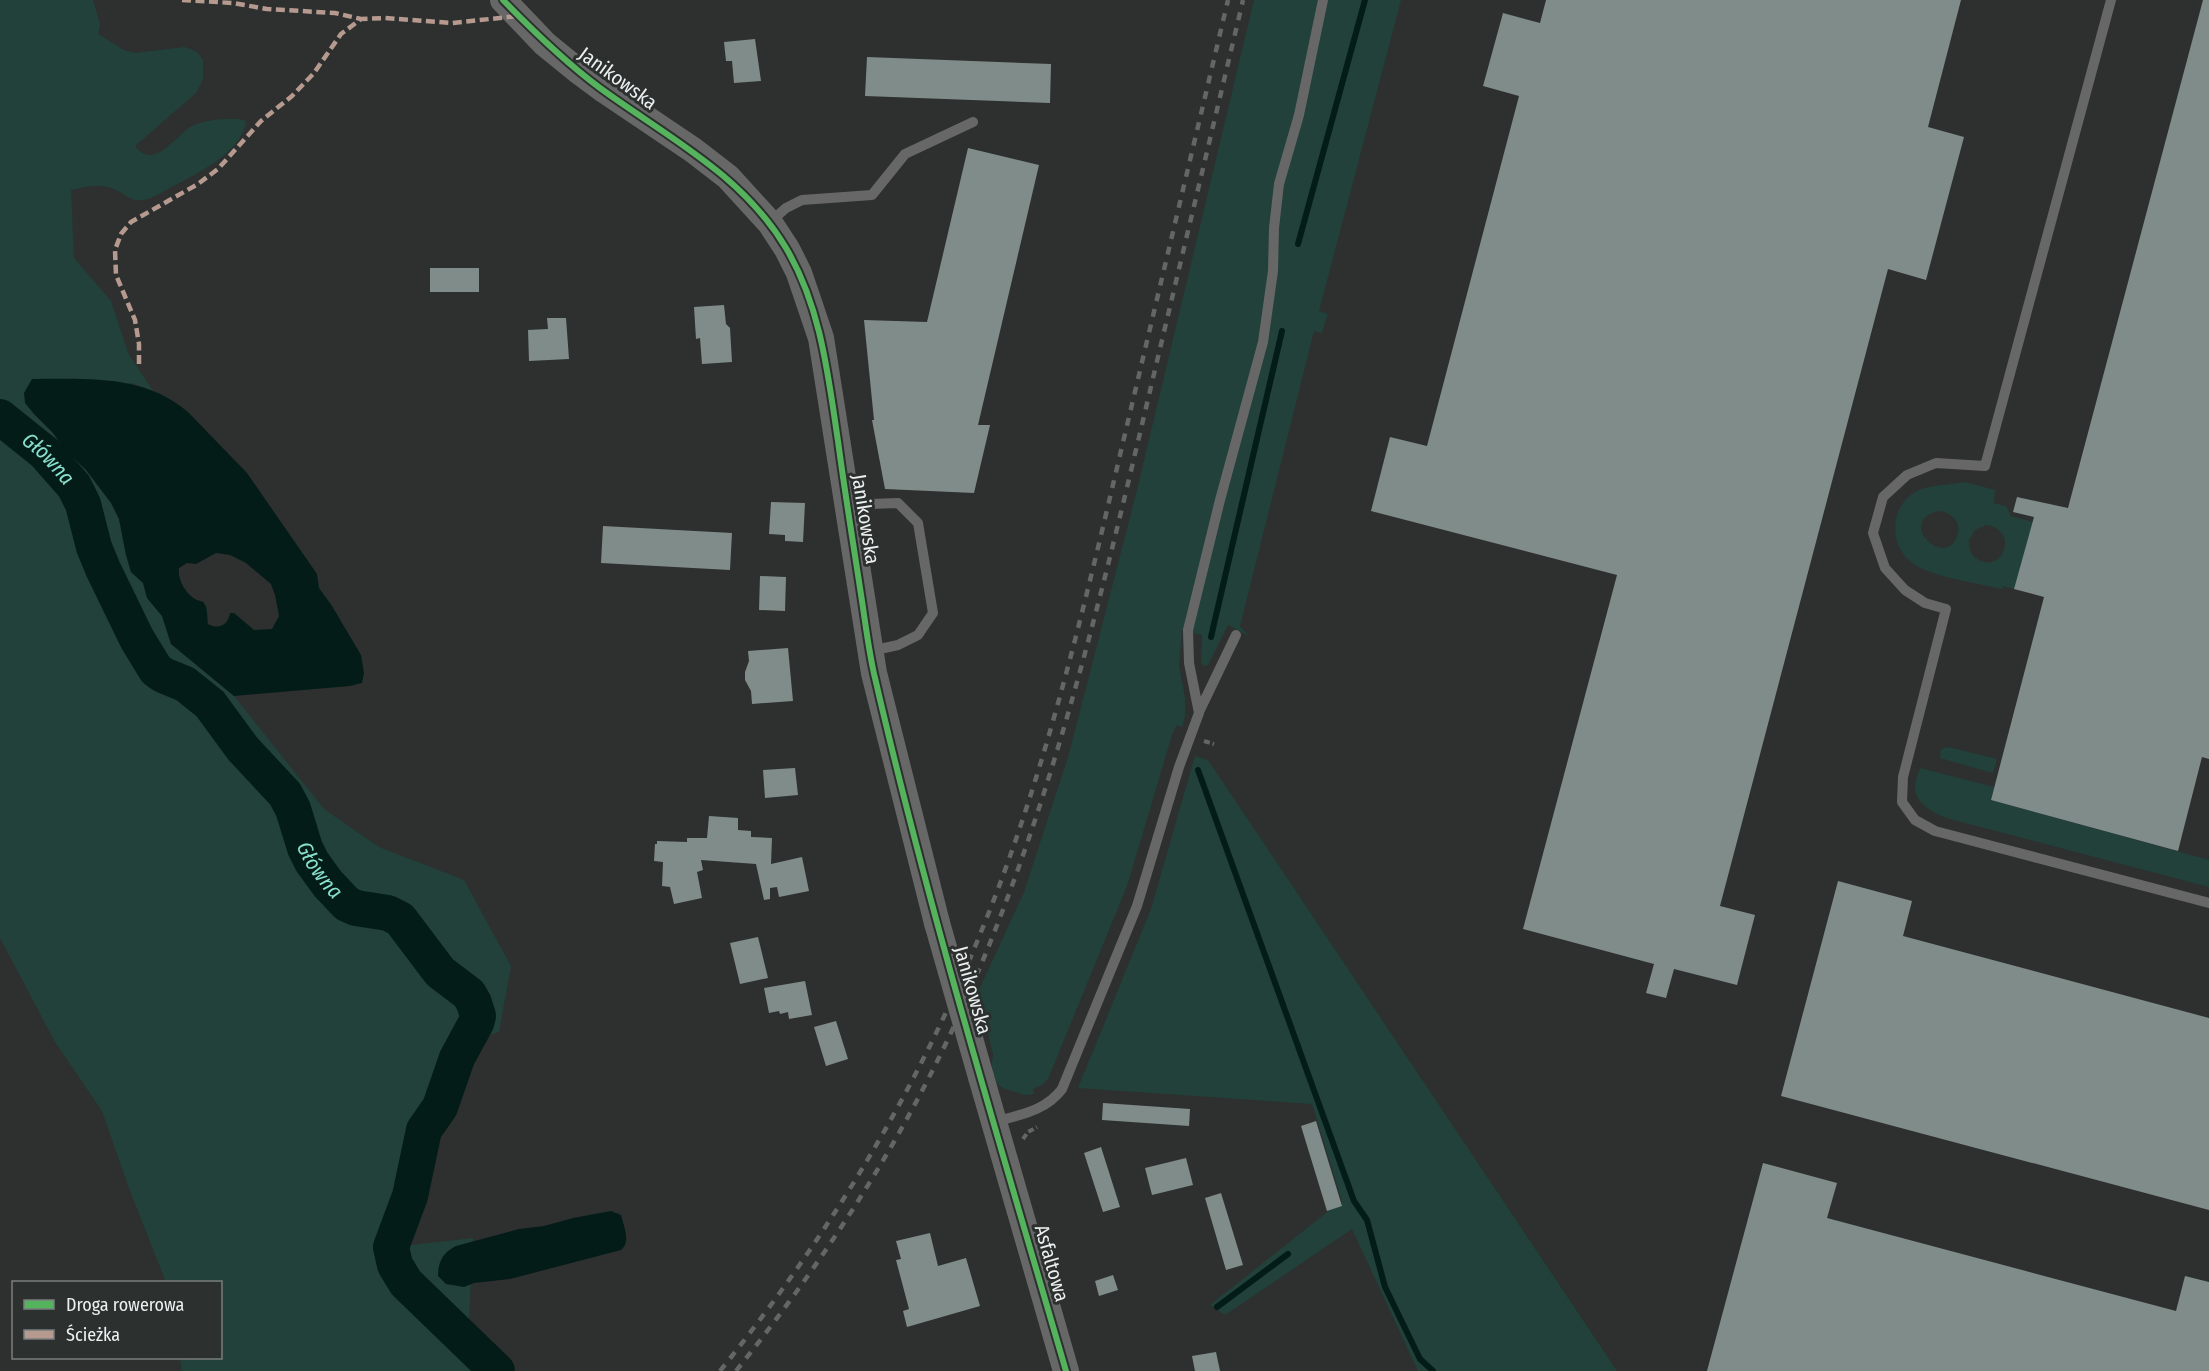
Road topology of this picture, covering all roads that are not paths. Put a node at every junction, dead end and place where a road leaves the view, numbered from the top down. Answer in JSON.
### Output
{"nodes":[{"id":1,"x":503,"y":0,"type":"edge"},
{"id":2,"x":1323,"y":0,"type":"edge"},
{"id":3,"x":2111,"y":0,"type":"edge"},
{"id":4,"x":973,"y":122,"type":"dead end"},
{"id":5,"x":770,"y":222,"type":"junction"},
{"id":6,"x":847,"y":508,"type":"junction"},
{"id":7,"x":1236,"y":635,"type":"dead end"},
{"id":8,"x":870,"y":651,"type":"junction"},
{"id":9,"x":1199,"y":713,"type":"junction"},
{"id":10,"x":2209,"y":903,"type":"edge"},
{"id":11,"x":994,"y":1122,"type":"junction"},
{"id":12,"x":1006,"y":1164,"type":"joint"},
{"id":13,"x":1066,"y":1371,"type":"edge"}],
"edges":[{"from":1,"to":5,"type":"street","name":"Janikowska"},
{"from":2,"to":9,"type":"lane"},
{"from":3,"to":10,"type":"lane"},
{"from":4,"to":5,"type":"lane"},
{"from":5,"to":6,"type":"street","name":"Janikowska"},
{"from":6,"to":8,"type":"street","name":"Janikowska"},
{"from":6,"to":8,"type":"lane"},
{"from":7,"to":9,"type":"lane"},
{"from":8,"to":11,"type":"street","name":"Janikowska","bridge":true},
{"from":9,"to":11,"type":"lane"},
{"from":11,"to":12,"type":"street","name":"Janikowska"},
{"from":12,"to":13,"type":"street","name":"Asfaltowa"}]}
